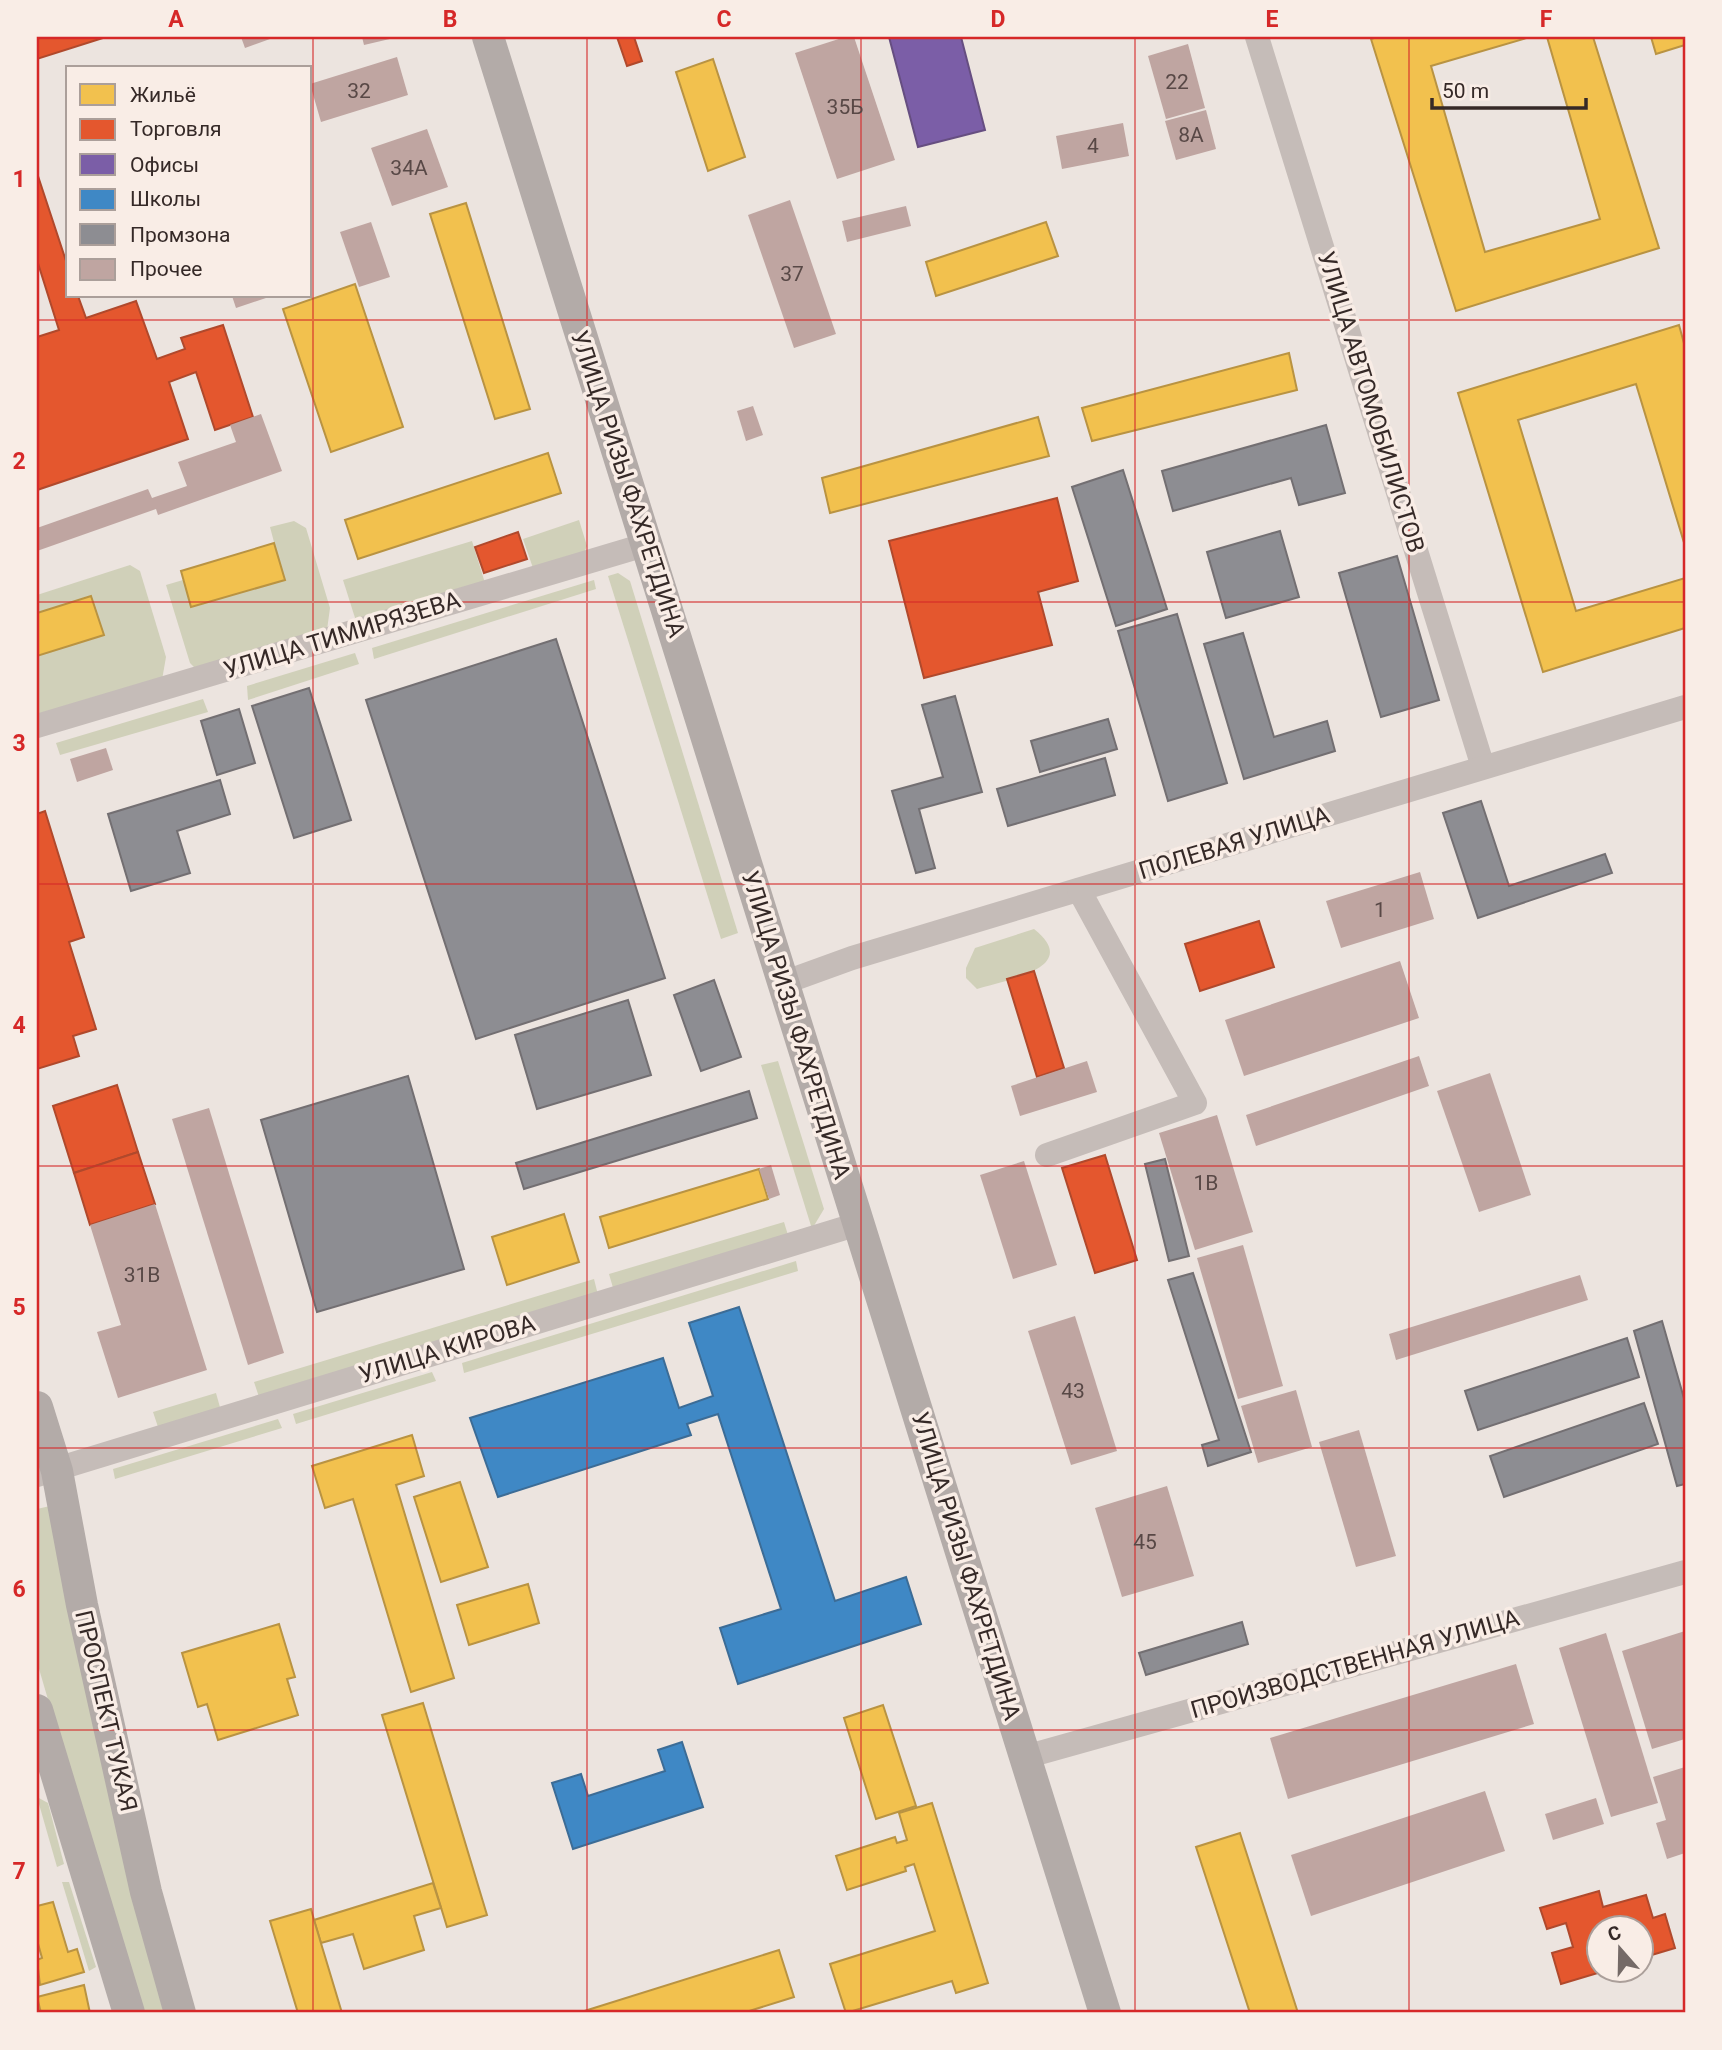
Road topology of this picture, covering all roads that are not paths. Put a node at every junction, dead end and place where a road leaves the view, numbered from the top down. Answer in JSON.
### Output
{"nodes":[{"id":1,"x":488,"y":37,"type":"edge"},
{"id":2,"x":1257,"y":37,"type":"edge"},
{"id":3,"x":648,"y":544,"type":"junction"},
{"id":4,"x":1685,"y":707,"type":"edge"},
{"id":5,"x":37,"y":726,"type":"edge"},
{"id":6,"x":1483,"y":767,"type":"junction"},
{"id":7,"x":1079,"y":890,"type":"junction"},
{"id":8,"x":783,"y":983,"type":"junction"},
{"id":9,"x":1046,"y":1155,"type":"dead end"},
{"id":10,"x":858,"y":1224,"type":"junction"},
{"id":11,"x":37,"y":1407,"type":"edge"},
{"id":12,"x":47,"y":1473,"type":"edge"},
{"id":13,"x":1685,"y":1572,"type":"edge"},
{"id":14,"x":37,"y":1710,"type":"edge"},
{"id":15,"x":1025,"y":1757,"type":"junction"},
{"id":16,"x":129,"y":2013,"type":"edge"},
{"id":17,"x":180,"y":2013,"type":"edge"},
{"id":18,"x":1105,"y":2013,"type":"edge"}],
"edges":[{"from":1,"to":3,"type":"main road","name":"УЛИЦА РИЗЫ ФАХРЕТДИНА"},
{"from":2,"to":6,"type":"street","name":"УЛИЦА АВТОМОБИЛИСТОВ"},
{"from":3,"to":5,"type":"street","name":"УЛИЦА ТИМИРЯЗЕВА"},
{"from":3,"to":8,"type":"main road","name":"УЛИЦА РИЗЫ ФАХРЕТДИНА"},
{"from":4,"to":6,"type":"street","name":"ПОЛЕВАЯ УЛИЦА"},
{"from":6,"to":7,"type":"street","name":"ПОЛЕВАЯ УЛИЦА"},
{"from":7,"to":8,"type":"street","name":"ПОЛЕВАЯ УЛИЦА"},
{"from":7,"to":9,"type":"street"},
{"from":8,"to":10,"type":"main road","name":"УЛИЦА РИЗЫ ФАХРЕТДИНА"},
{"from":10,"to":12,"type":"street","name":"УЛИЦА КИРОВА"},
{"from":10,"to":15,"type":"main road","name":"УЛИЦА РИЗЫ ФАХРЕТДИНА"},
{"from":11,"to":12,"type":"main road","name":"ПРОСПЕКТ ТУКАЯ"},
{"from":12,"to":17,"type":"main road","name":"ПРОСПЕКТ ТУКАЯ"},
{"from":13,"to":15,"type":"street","name":"ПРОИЗВОДСТВЕННАЯ УЛИЦА"},
{"from":14,"to":16,"type":"main road"},
{"from":15,"to":18,"type":"main road","name":"УЛИЦА РИЗЫ ФАХРЕТДИНА"}]}
